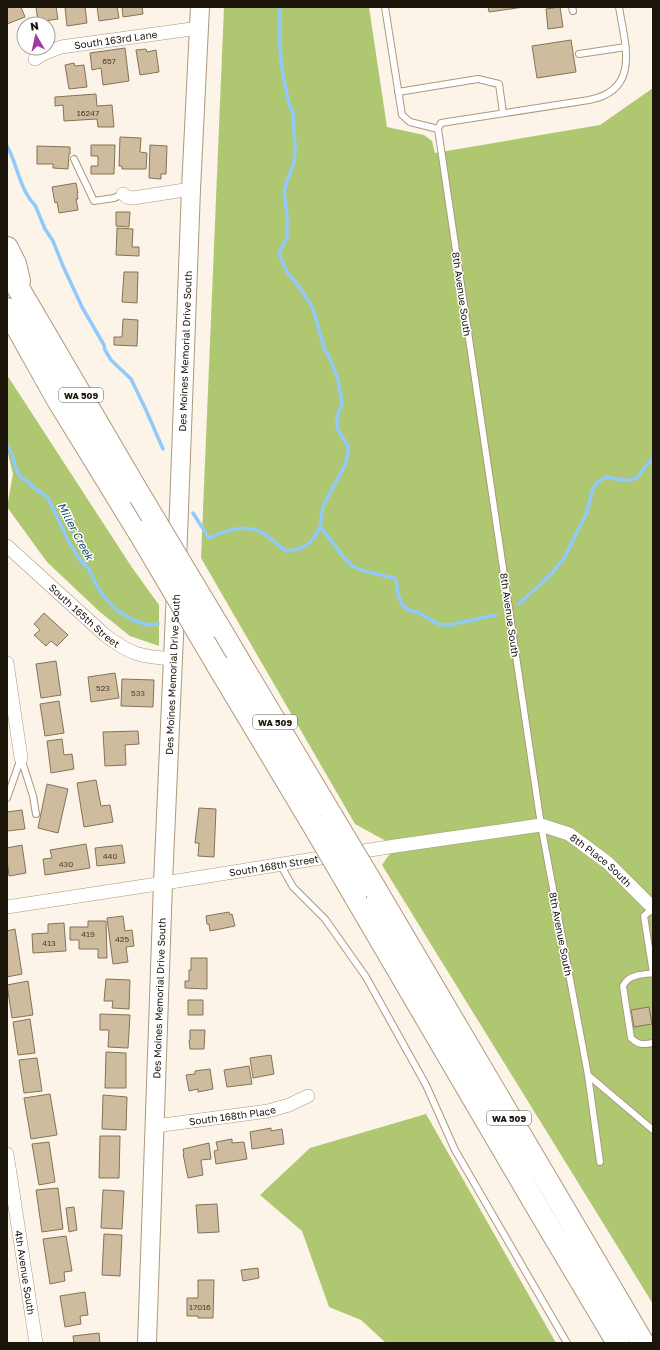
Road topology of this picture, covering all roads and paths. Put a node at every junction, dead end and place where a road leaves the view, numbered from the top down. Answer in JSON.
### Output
{"nodes":[{"id":1,"x":200,"y":7,"type":"edge"},
{"id":2,"x":385,"y":7,"type":"edge"},
{"id":3,"x":619,"y":7,"type":"edge"},
{"id":4,"x":199,"y":28,"type":"junction"},
{"id":5,"x":626,"y":47,"type":"junction"},
{"id":6,"x":579,"y":54,"type":"dead end"},
{"id":7,"x":35,"y":59,"type":"dead end"},
{"id":8,"x":398,"y":92,"type":"junction"},
{"id":9,"x":503,"y":113,"type":"junction"},
{"id":10,"x":438,"y":129,"type":"junction"},
{"id":11,"x":74,"y":159,"type":"dead end"},
{"id":12,"x":191,"y":189,"type":"junction"},
{"id":13,"x":123,"y":194,"type":"joint"},
{"id":14,"x":7,"y":248,"type":"edge"},
{"id":15,"x":7,"y":269,"type":"edge"},
{"id":16,"x":22,"y":294,"type":"junction"},
{"id":17,"x":7,"y":309,"type":"edge"},
{"id":18,"x":7,"y":330,"type":"edge"},
{"id":19,"x":58,"y":400,"type":"junction"},
{"id":20,"x":7,"y":546,"type":"edge"},
{"id":21,"x":174,"y":659,"type":"junction"},
{"id":22,"x":7,"y":663,"type":"edge"},
{"id":23,"x":22,"y":758,"type":"junction"},
{"id":24,"x":7,"y":798,"type":"edge"},
{"id":25,"x":36,"y":814,"type":"dead end"},
{"id":26,"x":541,"y":825,"type":"junction"},
{"id":27,"x":280,"y":864,"type":"junction"},
{"id":28,"x":163,"y":883,"type":"junction"},
{"id":29,"x":7,"y":907,"type":"edge"},
{"id":30,"x":653,"y":908,"type":"edge"},
{"id":31,"x":653,"y":973,"type":"edge"},
{"id":32,"x":653,"y":1043,"type":"edge"},
{"id":33,"x":588,"y":1076,"type":"junction"},
{"id":34,"x":308,"y":1096,"type":"dead end"},
{"id":35,"x":155,"y":1126,"type":"junction"},
{"id":36,"x":653,"y":1130,"type":"edge"},
{"id":37,"x":7,"y":1154,"type":"edge"},
{"id":38,"x":600,"y":1162,"type":"dead end"},
{"id":39,"x":36,"y":1343,"type":"edge"},
{"id":40,"x":147,"y":1343,"type":"edge"},
{"id":41,"x":567,"y":1343,"type":"edge"},
{"id":42,"x":618,"y":1343,"type":"edge"},
{"id":43,"x":643,"y":1343,"type":"edge"}],
"edges":[{"from":1,"to":4,"type":"main road","name":"Des Moines Memorial Drive South"},
{"from":2,"to":8,"type":"lane"},
{"from":3,"to":5,"type":"lane"},
{"from":4,"to":7,"type":"street","name":"South 163rd Lane"},
{"from":4,"to":12,"type":"main road","name":"Des Moines Memorial Drive South"},
{"from":5,"to":6,"type":"lane"},
{"from":5,"to":9,"type":"lane"},
{"from":8,"to":9,"type":"lane"},
{"from":8,"to":10,"type":"lane"},
{"from":9,"to":10,"type":"lane"},
{"from":10,"to":26,"type":"lane","name":"8th Avenue South"},
{"from":11,"to":13,"type":"lane"},
{"from":12,"to":13,"type":"street"},
{"from":12,"to":21,"type":"main road","name":"Des Moines Memorial Drive South"},
{"from":14,"to":16,"type":"highway"},
{"from":15,"to":16,"type":"highway","number":"WA 509"},
{"from":16,"to":43,"type":"highway","number":"WA 509","bridge":true},
{"from":17,"to":19,"type":"highway","number":"WA 509"},
{"from":18,"to":19,"type":"highway"},
{"from":19,"to":42,"type":"highway","number":"WA 509","bridge":true},
{"from":20,"to":21,"type":"street","name":"South 165th Street"},
{"from":21,"to":28,"type":"main road","name":"Des Moines Memorial Drive South"},
{"from":22,"to":23,"type":"street"},
{"from":23,"to":24,"type":"lane"},
{"from":23,"to":25,"type":"lane"},
{"from":26,"to":27,"type":"street","name":"South 168th Street"},
{"from":26,"to":30,"type":"street","name":"8th Place South"},
{"from":26,"to":33,"type":"lane","name":"8th Avenue South"},
{"from":27,"to":28,"type":"street","name":"South 168th Street"},
{"from":27,"to":41,"type":"lane"},
{"from":28,"to":29,"type":"street","name":"South 168th Street"},
{"from":28,"to":35,"type":"main road","name":"Des Moines Memorial Drive South"},
{"from":30,"to":31,"type":"lane"},
{"from":31,"to":32,"type":"lane"},
{"from":33,"to":36,"type":"lane"},
{"from":33,"to":38,"type":"lane","name":"8th Avenue South"},
{"from":34,"to":35,"type":"street","name":"South 168th Place"},
{"from":35,"to":40,"type":"main road","name":"Des Moines Memorial Drive South"},
{"from":37,"to":39,"type":"street","name":"4th Avenue South"}]}
